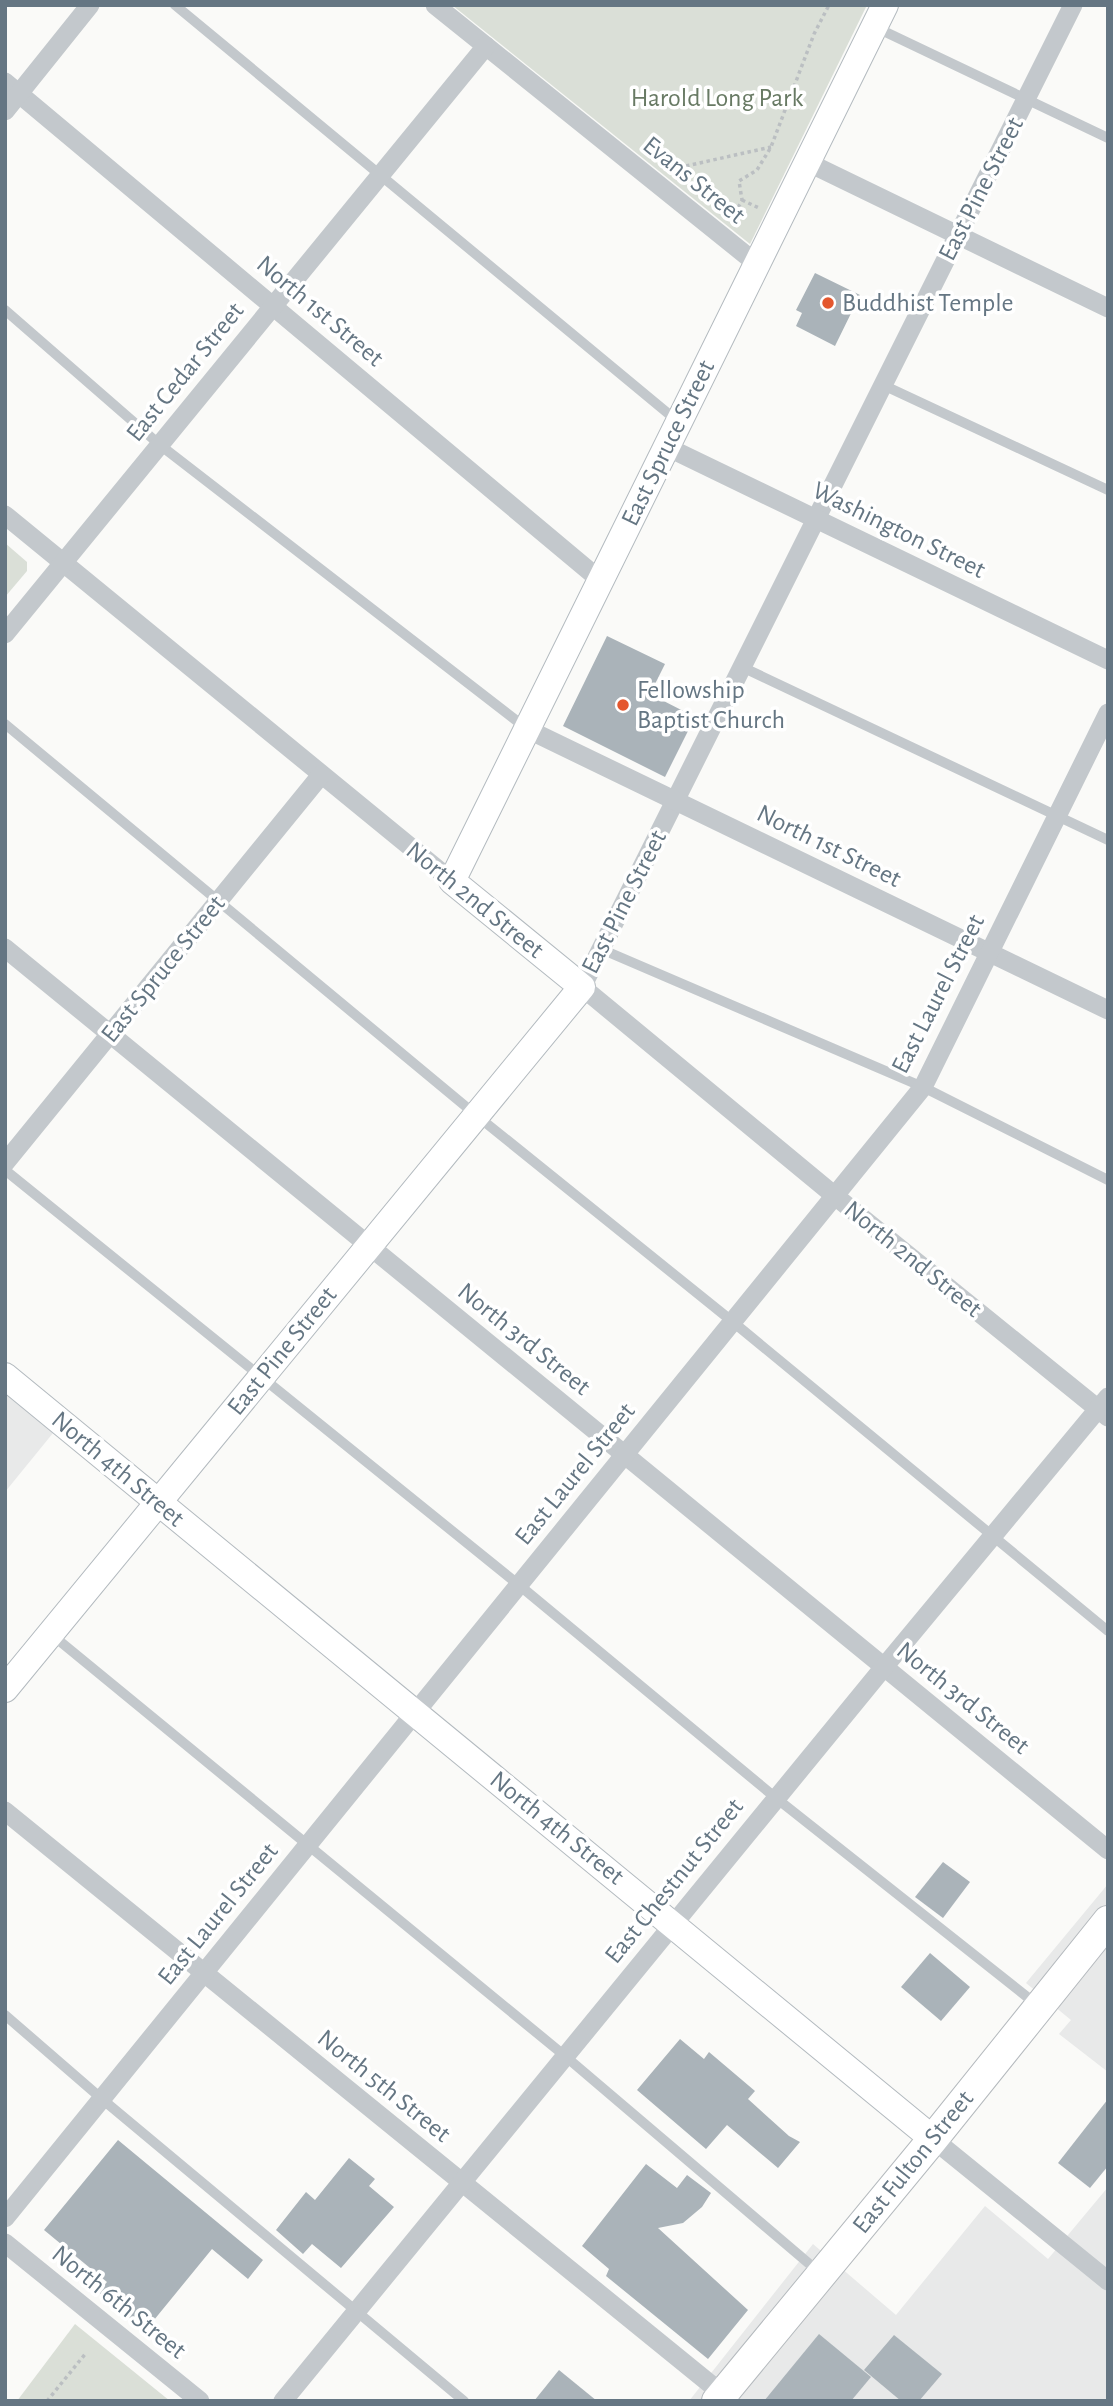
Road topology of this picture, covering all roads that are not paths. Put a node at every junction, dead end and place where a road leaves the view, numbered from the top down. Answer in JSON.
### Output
{"nodes":[{"id":1,"x":90,"y":5,"type":"edge"},
{"id":2,"x":175,"y":5,"type":"edge"},
{"id":3,"x":435,"y":5,"type":"edge"},
{"id":4,"x":1073,"y":5,"type":"edge"},
{"id":5,"x":880,"y":16,"type":"edge"},
{"id":6,"x":486,"y":46,"type":"junction"},
{"id":7,"x":12,"y":88,"type":"edge"},
{"id":8,"x":1026,"y":99,"type":"junction"},
{"id":9,"x":5,"y":111,"type":"edge"},
{"id":10,"x":1108,"y":138,"type":"edge"},
{"id":11,"x":807,"y":162,"type":"junction"},
{"id":12,"x":381,"y":175,"type":"junction"},
{"id":13,"x":958,"y":235,"type":"junction"},
{"id":14,"x":757,"y":264,"type":"junction"},
{"id":15,"x":274,"y":306,"type":"junction"},
{"id":16,"x":1108,"y":307,"type":"edge"},
{"id":17,"x":5,"y":310,"type":"edge"},
{"id":18,"x":883,"y":385,"type":"junction"},
{"id":19,"x":678,"y":422,"type":"junction"},
{"id":20,"x":160,"y":445,"type":"junction"},
{"id":21,"x":667,"y":447,"type":"junction"},
{"id":22,"x":1108,"y":489,"type":"edge"},
{"id":23,"x":5,"y":515,"type":"edge"},
{"id":24,"x":816,"y":519,"type":"junction"},
{"id":25,"x":64,"y":563,"type":"junction"},
{"id":26,"x":600,"y":580,"type":"junction"},
{"id":27,"x":5,"y":634,"type":"edge"},
{"id":28,"x":1108,"y":660,"type":"edge"},
{"id":29,"x":742,"y":667,"type":"junction"},
{"id":30,"x":1108,"y":713,"type":"edge"},
{"id":31,"x":5,"y":724,"type":"edge"},
{"id":32,"x":527,"y":729,"type":"junction"},
{"id":33,"x":321,"y":775,"type":"junction"},
{"id":34,"x":675,"y":800,"type":"junction"},
{"id":35,"x":1057,"y":816,"type":"junction"},
{"id":36,"x":1108,"y":840,"type":"edge"},
{"id":37,"x":452,"y":881,"type":"junction"},
{"id":38,"x":219,"y":901,"type":"junction"},
{"id":39,"x":5,"y":948,"type":"edge"},
{"id":40,"x":601,"y":949,"type":"junction"},
{"id":41,"x":989,"y":953,"type":"junction"},
{"id":42,"x":582,"y":986,"type":"junction"},
{"id":43,"x":1108,"y":1010,"type":"edge"},
{"id":44,"x":110,"y":1034,"type":"junction"},
{"id":45,"x":923,"y":1087,"type":"junction"},
{"id":46,"x":476,"y":1115,"type":"junction"},
{"id":47,"x":5,"y":1163,"type":"edge"},
{"id":48,"x":5,"y":1170,"type":"edge"},
{"id":49,"x":1108,"y":1180,"type":"edge"},
{"id":50,"x":835,"y":1196,"type":"junction"},
{"id":51,"x":369,"y":1245,"type":"junction"},
{"id":52,"x":733,"y":1322,"type":"junction"},
{"id":53,"x":5,"y":1376,"type":"edge"},
{"id":54,"x":260,"y":1378,"type":"junction"},
{"id":55,"x":1104,"y":1407,"type":"edge"},
{"id":56,"x":625,"y":1455,"type":"junction"},
{"id":57,"x":157,"y":1502,"type":"junction"},
{"id":58,"x":993,"y":1535,"type":"junction"},
{"id":59,"x":519,"y":1585,"type":"junction"},
{"id":60,"x":1108,"y":1631,"type":"edge"},
{"id":61,"x":50,"y":1633,"type":"junction"},
{"id":62,"x":884,"y":1667,"type":"junction"},
{"id":63,"x":5,"y":1689,"type":"edge"},
{"id":64,"x":416,"y":1713,"type":"junction"},
{"id":65,"x":776,"y":1798,"type":"junction"},
{"id":66,"x":5,"y":1811,"type":"edge"},
{"id":67,"x":308,"y":1845,"type":"junction"},
{"id":68,"x":1108,"y":1850,"type":"edge"},
{"id":69,"x":1108,"y":1921,"type":"edge"},
{"id":70,"x":673,"y":1924,"type":"junction"},
{"id":71,"x":204,"y":1973,"type":"junction"},
{"id":72,"x":1039,"y":2007,"type":"junction"},
{"id":73,"x":5,"y":2015,"type":"edge"},
{"id":74,"x":565,"y":2056,"type":"junction"},
{"id":75,"x":102,"y":2099,"type":"junction"},
{"id":76,"x":933,"y":2139,"type":"junction"},
{"id":77,"x":461,"y":2183,"type":"junction"},
{"id":78,"x":5,"y":2218,"type":"edge"},
{"id":79,"x":5,"y":2243,"type":"edge"},
{"id":80,"x":821,"y":2274,"type":"junction"},
{"id":81,"x":1108,"y":2280,"type":"edge"},
{"id":82,"x":356,"y":2312,"type":"junction"},
{"id":83,"x":723,"y":2398,"type":"edge"},
{"id":84,"x":200,"y":2401,"type":"edge"},
{"id":85,"x":283,"y":2401,"type":"edge"},
{"id":86,"x":464,"y":2401,"type":"edge"}],
"edges":[{"from":1,"to":7,"type":"street"},
{"from":2,"to":12,"type":"lane"},
{"from":3,"to":6,"type":"street","name":"Evans Street"},
{"from":4,"to":8,"type":"street","name":"East Pine Street"},
{"from":5,"to":8,"type":"lane"},
{"from":5,"to":11,"type":"street","name":"East Spruce Street"},
{"from":6,"to":12,"type":"street","name":"East Cedar Street"},
{"from":6,"to":14,"type":"street","name":"Evans Street"},
{"from":7,"to":9,"type":"street"},
{"from":7,"to":15,"type":"street","name":"North 1st Street"},
{"from":8,"to":10,"type":"lane"},
{"from":8,"to":13,"type":"street","name":"East Pine Street"},
{"from":11,"to":13,"type":"street"},
{"from":11,"to":14,"type":"street","name":"East Spruce Street"},
{"from":12,"to":15,"type":"street","name":"East Cedar Street"},
{"from":12,"to":19,"type":"lane"},
{"from":13,"to":16,"type":"street"},
{"from":13,"to":18,"type":"street","name":"East Pine Street"},
{"from":14,"to":19,"type":"street","name":"East Spruce Street"},
{"from":15,"to":20,"type":"street","name":"East Cedar Street"},
{"from":15,"to":26,"type":"street","name":"North 1st Street"},
{"from":17,"to":20,"type":"lane"},
{"from":18,"to":22,"type":"lane"},
{"from":18,"to":24,"type":"street","name":"East Pine Street"},
{"from":19,"to":21,"type":"street","name":"East Spruce Street"},
{"from":20,"to":25,"type":"street","name":"East Cedar Street"},
{"from":20,"to":32,"type":"lane"},
{"from":21,"to":24,"type":"street","name":"Washington Street"},
{"from":21,"to":26,"type":"street","name":"East Spruce Street"},
{"from":23,"to":25,"type":"street","name":"North 2nd Street"},
{"from":24,"to":28,"type":"street","name":"Washington Street"},
{"from":24,"to":29,"type":"street","name":"East Pine Street"},
{"from":25,"to":27,"type":"street","name":"East Cedar Street"},
{"from":25,"to":33,"type":"street","name":"North 2nd Street"},
{"from":26,"to":32,"type":"street","name":"East Spruce Street"},
{"from":29,"to":34,"type":"street","name":"East Pine Street"},
{"from":29,"to":35,"type":"lane"},
{"from":30,"to":35,"type":"street","name":"East Laurel Street"},
{"from":31,"to":38,"type":"lane"},
{"from":32,"to":34,"type":"street","name":"North 1st Street"},
{"from":32,"to":37,"type":"street","name":"East Spruce Street"},
{"from":33,"to":37,"type":"street","name":"North 2nd Street"},
{"from":33,"to":38,"type":"street","name":"East Spruce Street"},
{"from":34,"to":40,"type":"street","name":"East Pine Street"},
{"from":34,"to":41,"type":"street","name":"North 1st Street"},
{"from":35,"to":36,"type":"lane"},
{"from":35,"to":41,"type":"street","name":"East Laurel Street"},
{"from":37,"to":42,"type":"street","name":"North 2nd Street"},
{"from":38,"to":44,"type":"street","name":"East Spruce Street"},
{"from":38,"to":46,"type":"lane"},
{"from":39,"to":44,"type":"street","name":"North 3rd Street"},
{"from":40,"to":42,"type":"street","name":"East Pine Street"},
{"from":40,"to":45,"type":"lane"},
{"from":41,"to":43,"type":"street","name":"North 1st Street"},
{"from":41,"to":45,"type":"street","name":"East Laurel Street"},
{"from":42,"to":46,"type":"street","name":"East Pine Street"},
{"from":42,"to":50,"type":"street","name":"North 2nd Street"},
{"from":44,"to":47,"type":"street","name":"East Spruce Street"},
{"from":44,"to":51,"type":"street","name":"North 3rd Street"},
{"from":45,"to":49,"type":"lane"},
{"from":45,"to":50,"type":"street","name":"East Laurel Street"},
{"from":46,"to":51,"type":"street","name":"East Pine Street"},
{"from":46,"to":52,"type":"lane"},
{"from":48,"to":54,"type":"lane"},
{"from":50,"to":52,"type":"street","name":"East Laurel Street"},
{"from":50,"to":55,"type":"street","name":"North 2nd Street"},
{"from":51,"to":54,"type":"street","name":"East Pine Street"},
{"from":51,"to":56,"type":"street","name":"North 3rd Street"},
{"from":52,"to":56,"type":"street","name":"East Laurel Street"},
{"from":52,"to":58,"type":"lane"},
{"from":53,"to":57,"type":"street","name":"North 4th Street"},
{"from":54,"to":57,"type":"street","name":"East Pine Street"},
{"from":54,"to":59,"type":"lane"},
{"from":55,"to":58,"type":"street","name":"East Chestnut Street"},
{"from":56,"to":59,"type":"street","name":"East Laurel Street"},
{"from":56,"to":62,"type":"street","name":"North 3rd Street"},
{"from":57,"to":61,"type":"street","name":"East Pine Street"},
{"from":57,"to":64,"type":"street","name":"North 4th Street"},
{"from":58,"to":60,"type":"lane"},
{"from":58,"to":62,"type":"street","name":"East Chestnut Street"},
{"from":59,"to":64,"type":"street","name":"East Laurel Street"},
{"from":59,"to":65,"type":"lane"},
{"from":61,"to":63,"type":"street","name":"East Pine Street"},
{"from":61,"to":67,"type":"lane"},
{"from":62,"to":65,"type":"street","name":"East Chestnut Street"},
{"from":62,"to":68,"type":"street","name":"North 3rd Street"},
{"from":64,"to":67,"type":"street","name":"East Laurel Street"},
{"from":64,"to":70,"type":"street","name":"North 4th Street"},
{"from":65,"to":70,"type":"street","name":"East Chestnut Street"},
{"from":65,"to":72,"type":"lane"},
{"from":66,"to":71,"type":"street","name":"North 5th Street"},
{"from":67,"to":71,"type":"street","name":"East Laurel Street"},
{"from":67,"to":74,"type":"lane"},
{"from":69,"to":72,"type":"main road","name":"East Fulton Street"},
{"from":70,"to":74,"type":"street","name":"East Chestnut Street"},
{"from":70,"to":76,"type":"street","name":"North 4th Street"},
{"from":71,"to":75,"type":"street","name":"East Laurel Street"},
{"from":71,"to":77,"type":"street","name":"North 5th Street"},
{"from":72,"to":76,"type":"main road","name":"East Fulton Street"},
{"from":73,"to":75,"type":"lane"},
{"from":74,"to":77,"type":"street","name":"East Chestnut Street"},
{"from":74,"to":80,"type":"lane"},
{"from":75,"to":78,"type":"street","name":"East Laurel Street"},
{"from":75,"to":82,"type":"lane"},
{"from":76,"to":80,"type":"main road","name":"East Fulton Street"},
{"from":76,"to":81,"type":"street","name":"North 4th Street"},
{"from":77,"to":82,"type":"street","name":"East Chestnut Street"},
{"from":77,"to":83,"type":"street","name":"North 5th Street"},
{"from":79,"to":84,"type":"street","name":"North 6th Street"},
{"from":80,"to":83,"type":"main road","name":"East Fulton Street"},
{"from":82,"to":85,"type":"street","name":"East Chestnut Street"},
{"from":82,"to":86,"type":"lane"}]}
